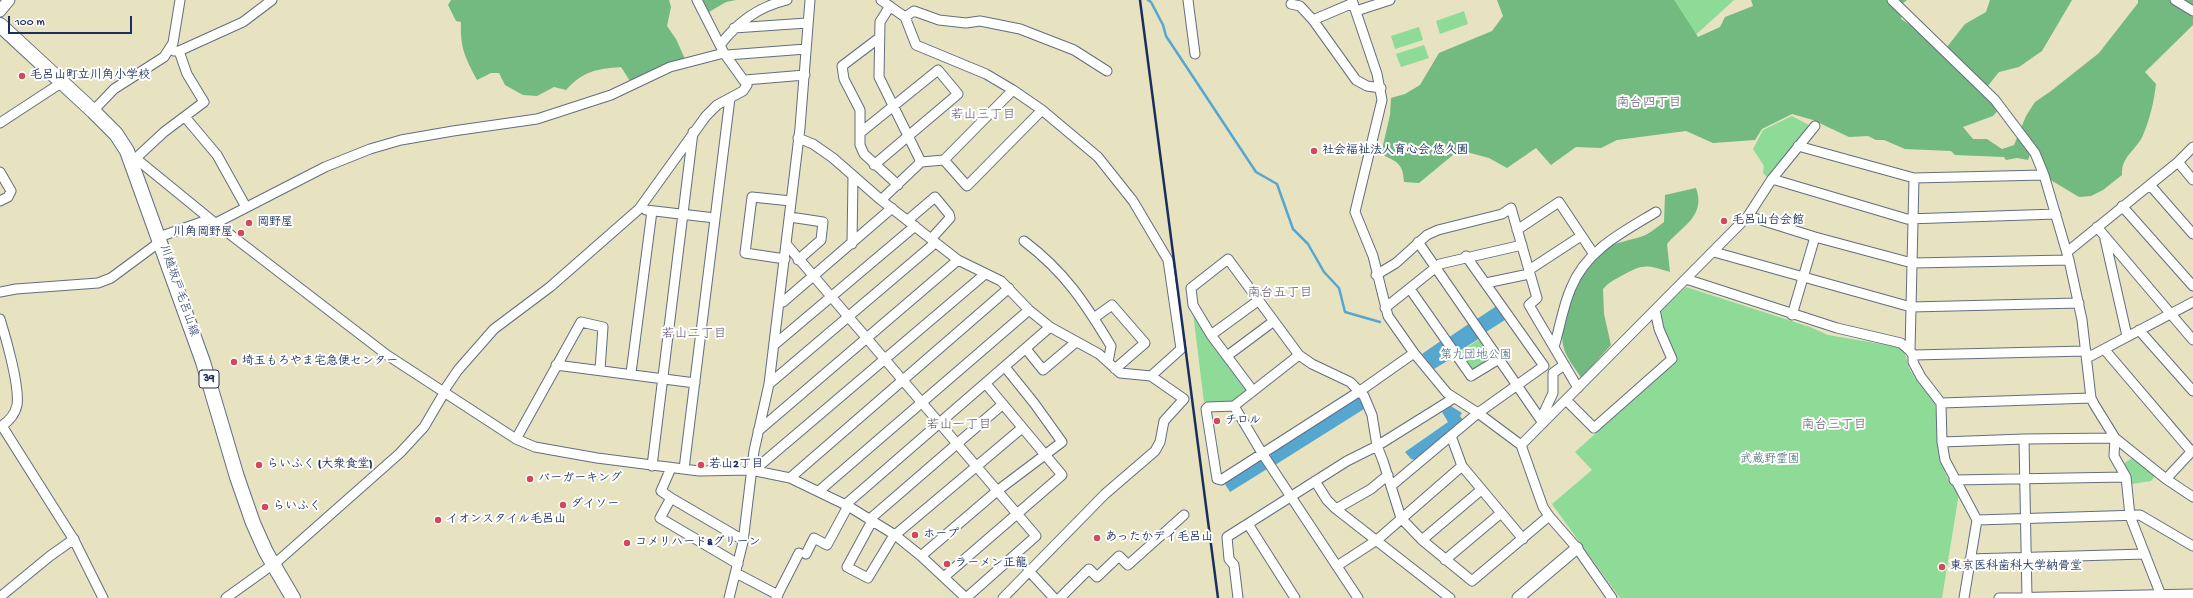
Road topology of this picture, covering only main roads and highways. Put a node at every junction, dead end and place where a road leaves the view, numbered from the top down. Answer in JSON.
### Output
{"nodes":[{"id":1,"x":0,"y":25,"type":"edge"},
{"id":2,"x":293,"y":598,"type":"edge"}],
"edges":[{"from":1,"to":2,"type":"main road","name":"川越坂戸毛呂山線","number":"39"}]}
